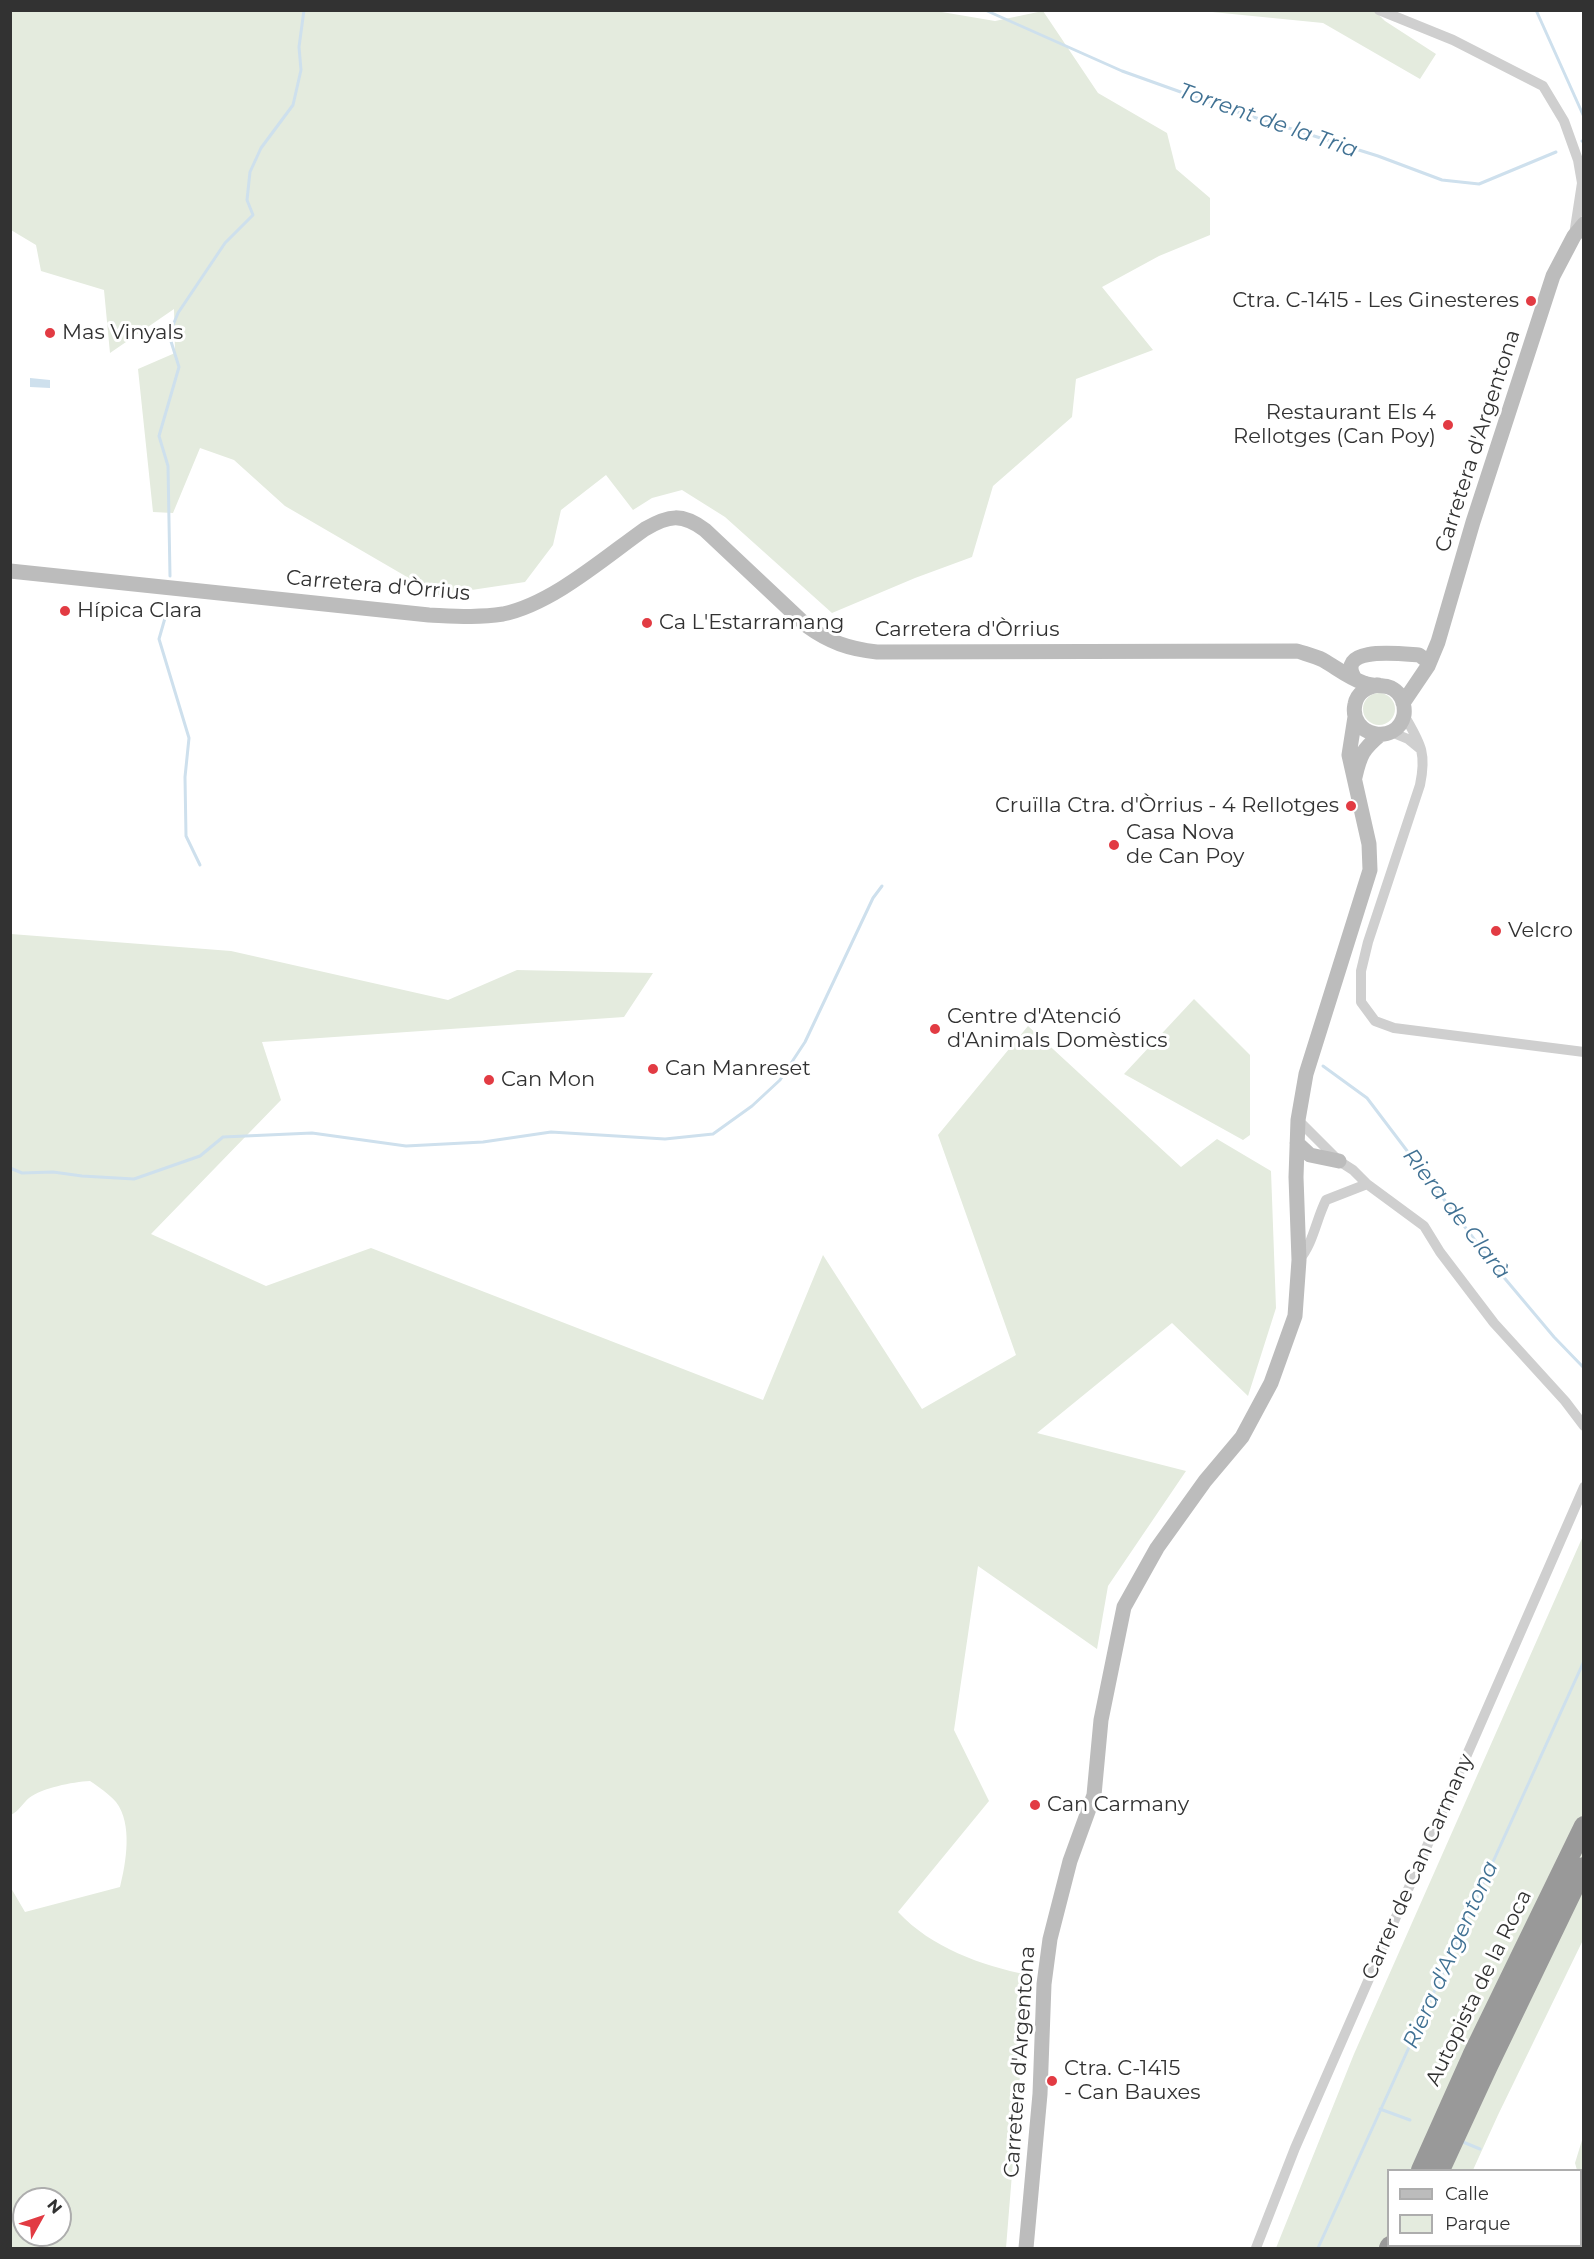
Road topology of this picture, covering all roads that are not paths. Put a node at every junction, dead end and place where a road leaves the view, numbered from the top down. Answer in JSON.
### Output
{"nodes":[{"id":1,"x":1379,"y":10,"type":"edge"},
{"id":2,"x":1581,"y":165,"type":"edge"},
{"id":3,"x":1583,"y":184,"type":"edge"},
{"id":4,"x":1579,"y":230,"type":"edge"},
{"id":5,"x":10,"y":571,"type":"edge"},
{"id":6,"x":1424,"y":671,"type":"junction"},
{"id":7,"x":1351,"y":677,"type":"junction"},
{"id":8,"x":1383,"y":686,"type":"junction"},
{"id":9,"x":1355,"y":709,"type":"junction"},
{"id":10,"x":1404,"y":709,"type":"junction"},
{"id":11,"x":1386,"y":734,"type":"junction"},
{"id":12,"x":1422,"y":751,"type":"junction"},
{"id":13,"x":1355,"y":780,"type":"junction"},
{"id":14,"x":1584,"y":1052,"type":"edge"},
{"id":15,"x":1298,"y":1120,"type":"junction"},
{"id":16,"x":1297,"y":1143,"type":"junction"},
{"id":17,"x":1339,"y":1161,"type":"junction"},
{"id":18,"x":1367,"y":1184,"type":"junction"},
{"id":19,"x":1299,"y":1260,"type":"junction"},
{"id":20,"x":1566,"y":1401,"type":"junction"},
{"id":21,"x":1584,"y":1411,"type":"edge"},
{"id":22,"x":1584,"y":1426,"type":"edge"},
{"id":23,"x":1584,"y":1486,"type":"edge"},
{"id":24,"x":1584,"y":1826,"type":"edge"},
{"id":25,"x":1584,"y":1868,"type":"edge"},
{"id":26,"x":1421,"y":2169,"type":"edge"},
{"id":27,"x":1440,"y":2169,"type":"edge"},
{"id":28,"x":1026,"y":2248,"type":"edge"},
{"id":29,"x":1256,"y":2248,"type":"edge"}],
"edges":[{"from":1,"to":2,"type":"street"},
{"from":2,"to":3,"type":"street"},
{"from":3,"to":4,"type":"street"},
{"from":4,"to":6,"type":"street","name":"Carretera d'Argentona"},
{"from":5,"to":7,"type":"street","name":"Carretera d'Òrrius"},
{"from":6,"to":7,"type":"street"},
{"from":6,"to":8,"type":"street"},
{"from":6,"to":10,"type":"street","name":"Carretera d'Argentona"},
{"from":7,"to":8,"type":"street","name":"Carretera d'Òrrius"},
{"from":7,"to":9,"type":"street"},
{"from":8,"to":9,"type":"street"},
{"from":8,"to":10,"type":"street"},
{"from":9,"to":11,"type":"street"},
{"from":9,"to":13,"type":"street"},
{"from":10,"to":11,"type":"street"},
{"from":10,"to":12,"type":"street"},
{"from":11,"to":12,"type":"street"},
{"from":11,"to":13,"type":"street"},
{"from":12,"to":14,"type":"street"},
{"from":13,"to":15,"type":"street","name":"Carretera d'Argentona"},
{"from":15,"to":16,"type":"street","name":"Carretera d'Argentona"},
{"from":15,"to":17,"type":"street"},
{"from":16,"to":17,"type":"street"},
{"from":16,"to":19,"type":"street","name":"Carretera d'Argentona"},
{"from":17,"to":18,"type":"street"},
{"from":18,"to":19,"type":"street"},
{"from":18,"to":20,"type":"street"},
{"from":19,"to":28,"type":"street","name":"Carretera d'Argentona"},
{"from":20,"to":21,"type":"street"},
{"from":20,"to":22,"type":"street"},
{"from":23,"to":29,"type":"street","name":"Carrer de Can Carmany"},
{"from":24,"to":26,"type":"highway","name":"Autopista de la Roca"},
{"from":25,"to":27,"type":"highway","name":"Autopista de la Roca"}]}
